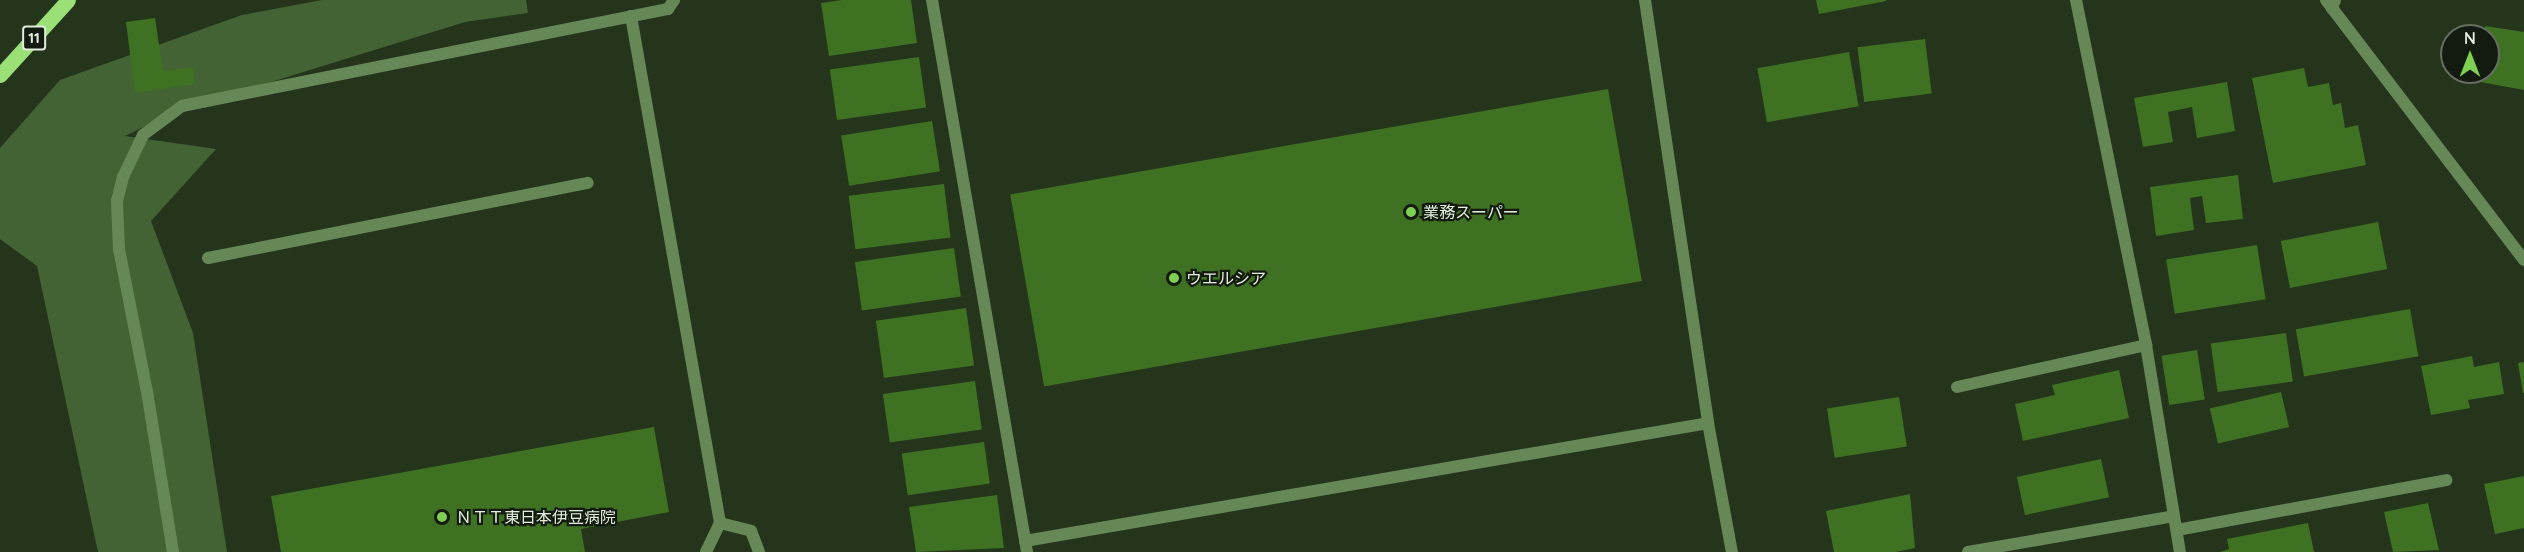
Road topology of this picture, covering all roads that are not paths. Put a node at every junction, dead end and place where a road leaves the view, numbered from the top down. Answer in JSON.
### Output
{"nodes":[{"id":1,"x":68,"y":0,"type":"edge"},
{"id":2,"x":674,"y":0,"type":"edge"},
{"id":3,"x":932,"y":0,"type":"edge"},
{"id":4,"x":1645,"y":0,"type":"edge"},
{"id":5,"x":2076,"y":0,"type":"edge"},
{"id":6,"x":2331,"y":3,"type":"edge"},
{"id":7,"x":631,"y":16,"type":"junction"},
{"id":8,"x":0,"y":75,"type":"edge"},
{"id":9,"x":588,"y":183,"type":"dead end"},
{"id":10,"x":208,"y":258,"type":"dead end"},
{"id":11,"x":2524,"y":260,"type":"edge"},
{"id":12,"x":2146,"y":345,"type":"junction"},
{"id":13,"x":1957,"y":387,"type":"dead end"},
{"id":14,"x":1708,"y":423,"type":"junction"},
{"id":15,"x":2446,"y":480,"type":"dead end"},
{"id":16,"x":2174,"y":516,"type":"junction"},
{"id":17,"x":720,"y":523,"type":"junction"},
{"id":18,"x":2176,"y":530,"type":"junction"},
{"id":19,"x":1026,"y":547,"type":"edge"},
{"id":20,"x":173,"y":552,"type":"edge"},
{"id":21,"x":706,"y":552,"type":"edge"},
{"id":22,"x":759,"y":552,"type":"edge"},
{"id":23,"x":1732,"y":552,"type":"edge"},
{"id":24,"x":1968,"y":552,"type":"edge"},
{"id":25,"x":2180,"y":552,"type":"edge"}],
"edges":[{"from":1,"to":8,"type":"main road","number":"11"},
{"from":2,"to":7,"type":"street"},
{"from":3,"to":19,"type":"street"},
{"from":4,"to":14,"type":"street"},
{"from":5,"to":12,"type":"street"},
{"from":6,"to":11,"type":"street"},
{"from":7,"to":17,"type":"street"},
{"from":7,"to":20,"type":"street"},
{"from":9,"to":10,"type":"street"},
{"from":12,"to":13,"type":"street"},
{"from":12,"to":16,"type":"street"},
{"from":14,"to":19,"type":"street"},
{"from":14,"to":23,"type":"street"},
{"from":15,"to":18,"type":"street"},
{"from":16,"to":18,"type":"street"},
{"from":16,"to":24,"type":"street"},
{"from":17,"to":21,"type":"street"},
{"from":17,"to":22,"type":"street"},
{"from":18,"to":25,"type":"street"}]}
